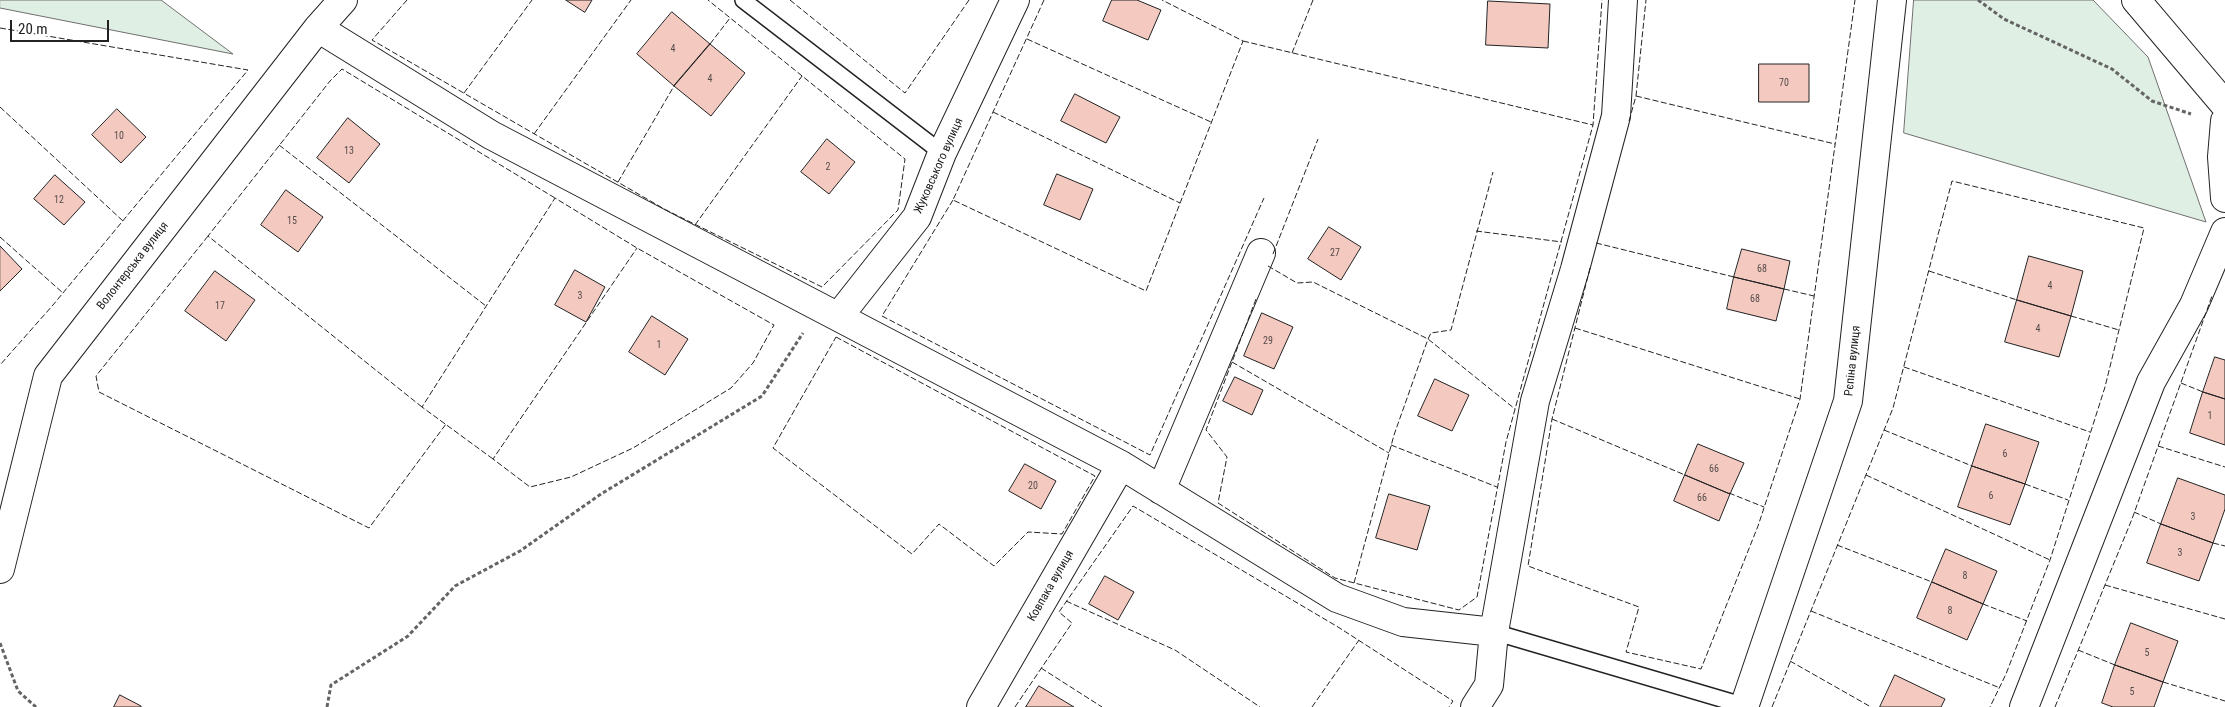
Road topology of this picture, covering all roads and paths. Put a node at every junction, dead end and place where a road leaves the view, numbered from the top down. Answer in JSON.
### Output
{"nodes":[{"id":1,"x":343,"y":0,"type":"edge"},
{"id":2,"x":743,"y":0,"type":"edge"},
{"id":3,"x":1015,"y":0,"type":"edge"},
{"id":4,"x":1623,"y":0,"type":"edge"},
{"id":5,"x":1892,"y":0,"type":"edge"},
{"id":6,"x":1978,"y":0,"type":"edge"},
{"id":7,"x":2136,"y":0,"type":"edge"},
{"id":8,"x":318,"y":28,"type":"junction"},
{"id":9,"x":2225,"y":105,"type":"edge"},
{"id":10,"x":2225,"y":121,"type":"edge"},
{"id":11,"x":2224,"y":126,"type":"edge"},
{"id":12,"x":942,"y":153,"type":"junction"},
{"id":13,"x":2225,"y":198,"type":"edge"},
{"id":14,"x":2225,"y":232,"type":"edge"},
{"id":15,"x":1260,"y":253,"type":"dead end"},
{"id":16,"x":829,"y":312,"type":"junction"},
{"id":17,"x":1121,"y":465,"type":"junction"},
{"id":18,"x":1161,"y":490,"type":"junction"},
{"id":19,"x":0,"y":569,"type":"edge"},
{"id":20,"x":1494,"y":632,"type":"junction"},
{"id":21,"x":0,"y":643,"type":"edge"},
{"id":22,"x":36,"y":707,"type":"edge"},
{"id":23,"x":327,"y":707,"type":"edge"},
{"id":24,"x":981,"y":707,"type":"edge"},
{"id":25,"x":1475,"y":707,"type":"edge"},
{"id":26,"x":1744,"y":707,"type":"edge"},
{"id":27,"x":2024,"y":707,"type":"edge"}],
"edges":[{"from":1,"to":8,"type":"street","name":"Волонтерська вулиця"},
{"from":2,"to":12,"type":"lane"},
{"from":3,"to":12,"type":"street","name":"Жуковського вулиця"},
{"from":4,"to":20,"type":"street"},
{"from":5,"to":26,"type":"street","name":"Рєпіна вулиця"},
{"from":6,"to":11,"type":"path"},
{"from":7,"to":9,"type":"street"},
{"from":8,"to":16,"type":"street"},
{"from":8,"to":19,"type":"street","name":"Волонтерська вулиця"},
{"from":10,"to":11,"type":"street"},
{"from":11,"to":13,"type":"street"},
{"from":12,"to":16,"type":"street","name":"Жуковського вулиця"},
{"from":14,"to":27,"type":"street"},
{"from":15,"to":18,"type":"street"},
{"from":16,"to":17,"type":"street"},
{"from":16,"to":23,"type":"path"},
{"from":17,"to":18,"type":"street"},
{"from":17,"to":24,"type":"street","name":"Ковпака вулиця"},
{"from":18,"to":20,"type":"street"},
{"from":20,"to":25,"type":"street"},
{"from":20,"to":26,"type":"lane"},
{"from":21,"to":22,"type":"path"}]}
